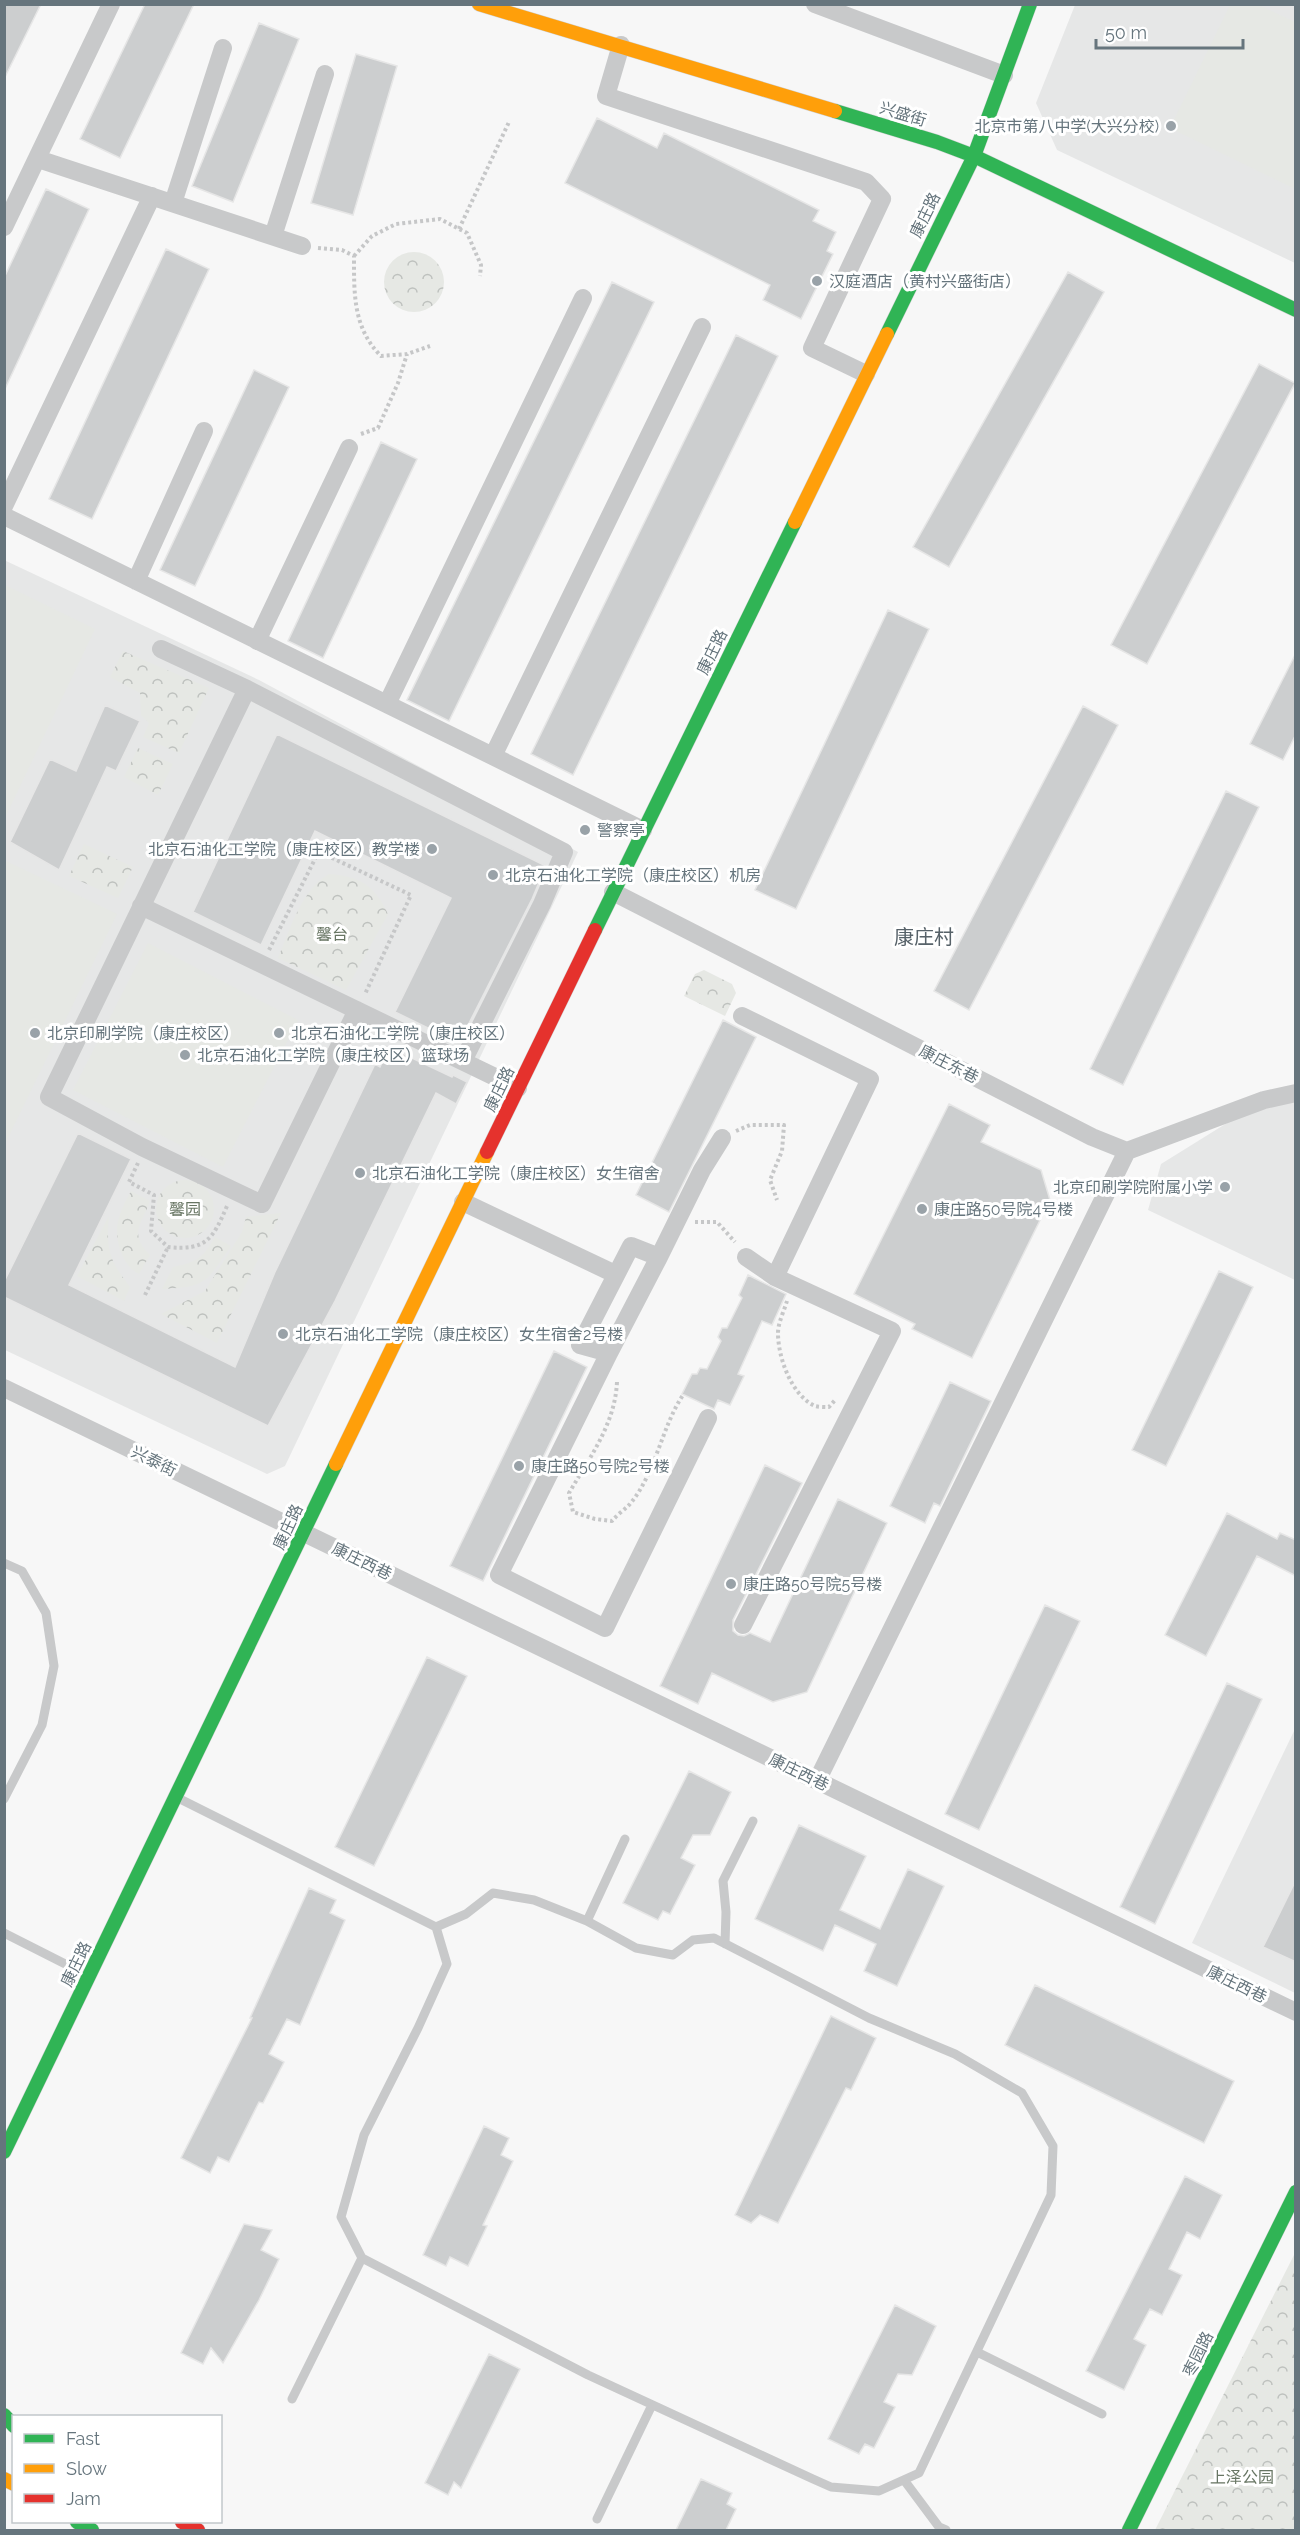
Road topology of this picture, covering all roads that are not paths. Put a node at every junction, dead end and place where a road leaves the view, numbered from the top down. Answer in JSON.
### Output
{"nodes":[{"id":1,"x":111,"y":4,"type":"edge"},
{"id":2,"x":479,"y":4,"type":"edge"},
{"id":3,"x":815,"y":4,"type":"edge"},
{"id":4,"x":1030,"y":4,"type":"edge"},
{"id":5,"x":621,"y":45,"type":"junction"},
{"id":6,"x":223,"y":48,"type":"dead end"},
{"id":7,"x":325,"y":74,"type":"dead end"},
{"id":8,"x":1004,"y":75,"type":"junction"},
{"id":9,"x":974,"y":156,"type":"junction"},
{"id":10,"x":38,"y":159,"type":"junction"},
{"id":11,"x":152,"y":196,"type":"junction"},
{"id":12,"x":173,"y":203,"type":"junction"},
{"id":13,"x":4,"y":227,"type":"edge"},
{"id":14,"x":273,"y":236,"type":"junction"},
{"id":15,"x":302,"y":246,"type":"road end"},
{"id":16,"x":583,"y":298,"type":"dead end"},
{"id":17,"x":1296,"y":310,"type":"edge"},
{"id":18,"x":702,"y":327,"type":"dead end"},
{"id":19,"x":866,"y":374,"type":"junction"},
{"id":20,"x":204,"y":431,"type":"dead end"},
{"id":21,"x":349,"y":448,"type":"road end"},
{"id":22,"x":4,"y":507,"type":"edge"},
{"id":23,"x":4,"y":516,"type":"edge"},
{"id":24,"x":136,"y":581,"type":"junction"},
{"id":25,"x":257,"y":641,"type":"junction"},
{"id":26,"x":161,"y":648,"type":"dead end"},
{"id":27,"x":247,"y":689,"type":"junction"},
{"id":28,"x":387,"y":704,"type":"junction"},
{"id":29,"x":493,"y":756,"type":"junction"},
{"id":30,"x":643,"y":830,"type":"junction"},
{"id":31,"x":613,"y":892,"type":"junction"},
{"id":32,"x":141,"y":906,"type":"junction"},
{"id":33,"x":357,"y":1010,"type":"junction"},
{"id":34,"x":742,"y":1016,"type":"dead end"},
{"id":35,"x":463,"y":1061,"type":"junction"},
{"id":36,"x":518,"y":1088,"type":"junction"},
{"id":37,"x":1296,"y":1093,"type":"edge"},
{"id":38,"x":722,"y":1137,"type":"road end"},
{"id":39,"x":1127,"y":1151,"type":"junction"},
{"id":40,"x":463,"y":1202,"type":"junction"},
{"id":41,"x":659,"y":1257,"type":"junction"},
{"id":42,"x":746,"y":1257,"type":"road end"},
{"id":43,"x":615,"y":1274,"type":"junction"},
{"id":44,"x":775,"y":1277,"type":"junction"},
{"id":45,"x":609,"y":1353,"type":"junction"},
{"id":46,"x":4,"y":1388,"type":"edge"},
{"id":47,"x":708,"y":1418,"type":"dead end"},
{"id":48,"x":303,"y":1533,"type":"junction"},
{"id":49,"x":4,"y":1563,"type":"edge"},
{"id":50,"x":743,"y":1625,"type":"dead end"},
{"id":51,"x":817,"y":1781,"type":"junction"},
{"id":52,"x":176,"y":1797,"type":"junction"},
{"id":53,"x":4,"y":1799,"type":"edge"},
{"id":54,"x":753,"y":1821,"type":"dead end"},
{"id":55,"x":625,"y":1839,"type":"dead end"},
{"id":56,"x":587,"y":1921,"type":"junction"},
{"id":57,"x":436,"y":1927,"type":"junction"},
{"id":58,"x":4,"y":1933,"type":"edge"},
{"id":59,"x":725,"y":1944,"type":"junction"},
{"id":60,"x":89,"y":1976,"type":"junction"},
{"id":61,"x":1296,"y":2012,"type":"edge"},
{"id":62,"x":4,"y":2152,"type":"edge"},
{"id":63,"x":1296,"y":2192,"type":"edge"},
{"id":64,"x":362,"y":2258,"type":"junction"},
{"id":65,"x":977,"y":2352,"type":"junction"},
{"id":66,"x":292,"y":2399,"type":"dead end"},
{"id":67,"x":652,"y":2405,"type":"junction"},
{"id":68,"x":1102,"y":2414,"type":"dead end"},
{"id":69,"x":904,"y":2480,"type":"junction"},
{"id":70,"x":597,"y":2519,"type":"dead end"},
{"id":71,"x":184,"y":2523,"type":"edge"},
{"id":72,"x":198,"y":2530,"type":"edge"},
{"id":73,"x":946,"y":2530,"type":"edge"},
{"id":74,"x":1129,"y":2530,"type":"edge"}],
"edges":[{"from":1,"to":10,"type":"street"},
{"from":2,"to":5,"type":"street","name":"兴盛街"},
{"from":3,"to":8,"type":"street"},
{"from":4,"to":8,"type":"street","name":"康庄路"},
{"from":5,"to":9,"type":"street","name":"兴盛街"},
{"from":5,"to":19,"type":"street"},
{"from":6,"to":12,"type":"street"},
{"from":7,"to":14,"type":"street"},
{"from":8,"to":9,"type":"street","name":"康庄路"},
{"from":9,"to":17,"type":"street","name":"兴盛街"},
{"from":9,"to":19,"type":"street","name":"康庄路"},
{"from":10,"to":11,"type":"street"},
{"from":10,"to":13,"type":"street"},
{"from":11,"to":12,"type":"street"},
{"from":11,"to":22,"type":"street"},
{"from":12,"to":14,"type":"street"},
{"from":14,"to":15,"type":"street"},
{"from":16,"to":28,"type":"street"},
{"from":18,"to":29,"type":"street"},
{"from":19,"to":30,"type":"street","name":"康庄路"},
{"from":20,"to":24,"type":"street"},
{"from":21,"to":25,"type":"street"},
{"from":23,"to":24,"type":"street"},
{"from":24,"to":25,"type":"street"},
{"from":25,"to":28,"type":"street"},
{"from":26,"to":27,"type":"street"},
{"from":27,"to":32,"type":"street"},
{"from":27,"to":35,"type":"street"},
{"from":28,"to":29,"type":"street"},
{"from":29,"to":30,"type":"street"},
{"from":30,"to":31,"type":"street","name":"康庄路"},
{"from":31,"to":36,"type":"street","name":"康庄路"},
{"from":31,"to":39,"type":"street","name":"康庄东巷"},
{"from":32,"to":33,"type":"street"},
{"from":32,"to":33,"type":"street"},
{"from":33,"to":35,"type":"street"},
{"from":34,"to":44,"type":"street"},
{"from":35,"to":36,"type":"street"},
{"from":36,"to":40,"type":"street","name":"康庄路"},
{"from":37,"to":39,"type":"street"},
{"from":38,"to":41,"type":"street"},
{"from":39,"to":51,"type":"street"},
{"from":40,"to":43,"type":"street"},
{"from":40,"to":48,"type":"street","name":"康庄路"},
{"from":41,"to":43,"type":"street"},
{"from":41,"to":45,"type":"street"},
{"from":42,"to":44,"type":"street"},
{"from":43,"to":45,"type":"street"},
{"from":44,"to":50,"type":"street"},
{"from":45,"to":47,"type":"street"},
{"from":46,"to":48,"type":"street","name":"兴泰街"},
{"from":48,"to":51,"type":"street","name":"康庄西巷"},
{"from":48,"to":52,"type":"street","name":"康庄路"},
{"from":49,"to":53,"type":"lane"},
{"from":51,"to":61,"type":"street","name":"康庄西巷"},
{"from":52,"to":57,"type":"lane"},
{"from":52,"to":60,"type":"street","name":"康庄路"},
{"from":54,"to":59,"type":"lane"},
{"from":55,"to":56,"type":"lane"},
{"from":56,"to":57,"type":"lane"},
{"from":56,"to":59,"type":"lane"},
{"from":57,"to":64,"type":"lane"},
{"from":58,"to":60,"type":"lane"},
{"from":59,"to":65,"type":"lane"},
{"from":60,"to":62,"type":"street","name":"康庄路"},
{"from":63,"to":74,"type":"street","name":"枣园路"},
{"from":64,"to":66,"type":"lane"},
{"from":64,"to":67,"type":"lane"},
{"from":65,"to":68,"type":"lane"},
{"from":65,"to":69,"type":"lane"},
{"from":67,"to":69,"type":"lane"},
{"from":67,"to":70,"type":"lane"},
{"from":69,"to":73,"type":"lane"},
{"from":71,"to":72,"type":"street"}]}
